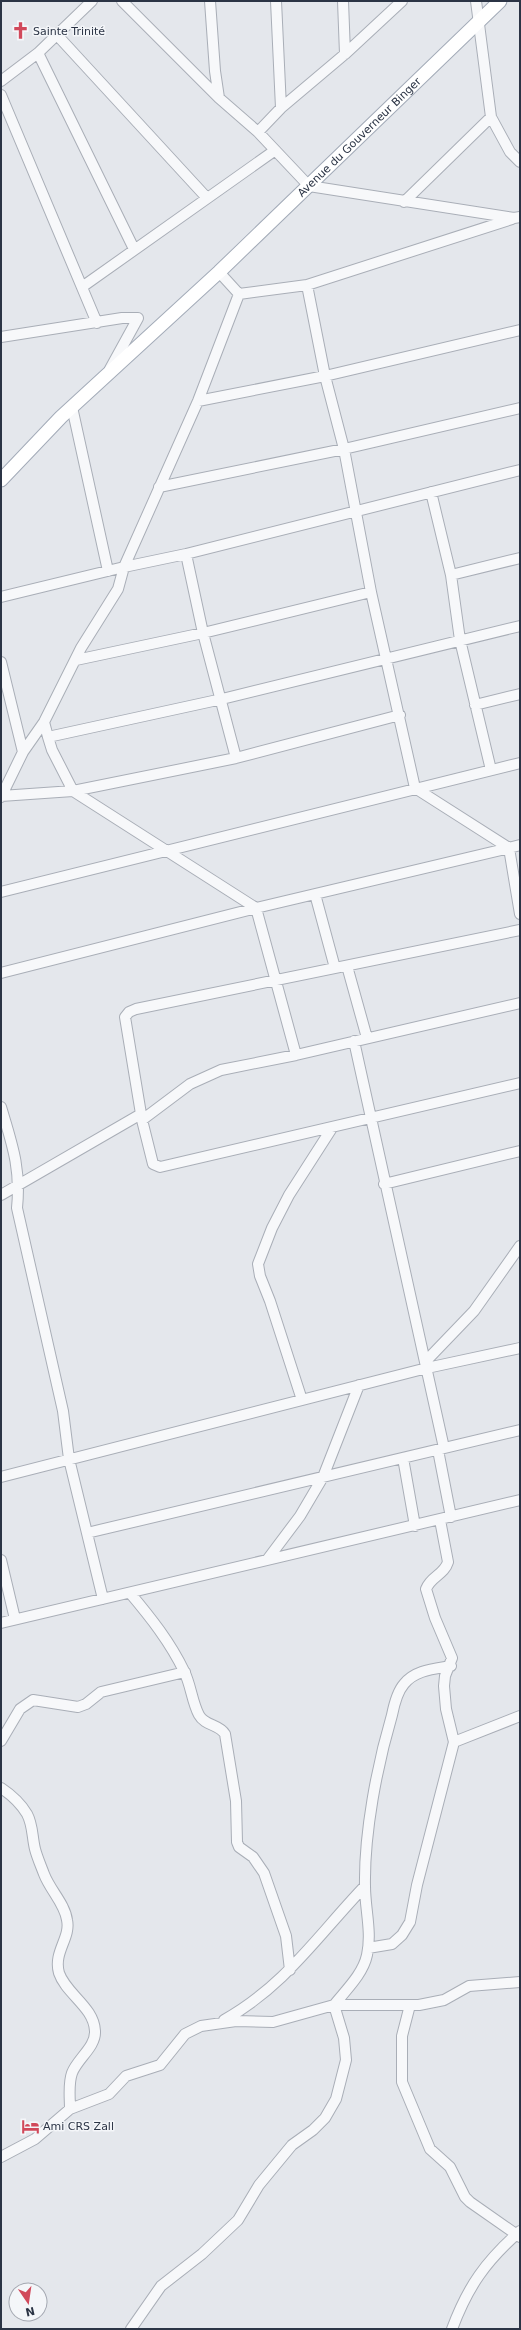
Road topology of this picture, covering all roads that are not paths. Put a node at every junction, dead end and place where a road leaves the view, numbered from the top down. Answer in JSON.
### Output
{"nodes":[{"id":1,"x":92,"y":1,"type":"edge"},
{"id":2,"x":122,"y":1,"type":"edge"},
{"id":3,"x":210,"y":1,"type":"edge"},
{"id":4,"x":276,"y":1,"type":"edge"},
{"id":5,"x":343,"y":1,"type":"edge"},
{"id":6,"x":402,"y":1,"type":"edge"},
{"id":7,"x":476,"y":1,"type":"edge"},
{"id":8,"x":500,"y":1,"type":"edge"},
{"id":9,"x":478,"y":21,"type":"junction"},
{"id":10,"x":57,"y":35,"type":"junction"},
{"id":11,"x":38,"y":53,"type":"junction"},
{"id":12,"x":345,"y":54,"type":"junction"},
{"id":13,"x":1,"y":81,"type":"edge"},
{"id":14,"x":1,"y":94,"type":"edge"},
{"id":15,"x":219,"y":98,"type":"junction"},
{"id":16,"x":281,"y":108,"type":"junction"},
{"id":17,"x":490,"y":117,"type":"junction"},
{"id":18,"x":258,"y":132,"type":"junction"},
{"id":19,"x":274,"y":151,"type":"junction"},
{"id":20,"x":520,"y":162,"type":"edge"},
{"id":21,"x":309,"y":186,"type":"junction"},
{"id":22,"x":207,"y":198,"type":"junction"},
{"id":23,"x":404,"y":202,"type":"junction"},
{"id":24,"x":517,"y":217,"type":"edge"},
{"id":25,"x":134,"y":249,"type":"junction"},
{"id":26,"x":219,"y":272,"type":"junction"},
{"id":27,"x":307,"y":285,"type":"junction"},
{"id":28,"x":82,"y":287,"type":"junction"},
{"id":29,"x":239,"y":294,"type":"junction"},
{"id":30,"x":97,"y":323,"type":"junction"},
{"id":31,"x":520,"y":330,"type":"edge"},
{"id":32,"x":1,"y":337,"type":"edge"},
{"id":33,"x":106,"y":376,"type":"junction"},
{"id":34,"x":325,"y":376,"type":"junction"},
{"id":35,"x":198,"y":401,"type":"junction"},
{"id":36,"x":72,"y":407,"type":"junction"},
{"id":37,"x":520,"y":408,"type":"edge"},
{"id":38,"x":344,"y":449,"type":"junction"},
{"id":39,"x":520,"y":470,"type":"edge"},
{"id":40,"x":1,"y":480,"type":"edge"},
{"id":41,"x":159,"y":487,"type":"junction"},
{"id":42,"x":431,"y":492,"type":"junction"},
{"id":43,"x":355,"y":511,"type":"junction"},
{"id":44,"x":186,"y":554,"type":"junction"},
{"id":45,"x":520,"y":558,"type":"edge"},
{"id":46,"x":124,"y":567,"type":"junction"},
{"id":47,"x":108,"y":571,"type":"junction"},
{"id":48,"x":451,"y":574,"type":"junction"},
{"id":49,"x":371,"y":592,"type":"junction"},
{"id":50,"x":1,"y":597,"type":"edge"},
{"id":51,"x":520,"y":626,"type":"edge"},
{"id":52,"x":203,"y":633,"type":"junction"},
{"id":53,"x":460,"y":640,"type":"junction"},
{"id":54,"x":386,"y":658,"type":"junction"},
{"id":55,"x":76,"y":660,"type":"junction"},
{"id":56,"x":1,"y":662,"type":"edge"},
{"id":57,"x":520,"y":694,"type":"edge"},
{"id":58,"x":222,"y":699,"type":"junction"},
{"id":59,"x":475,"y":705,"type":"junction"},
{"id":60,"x":400,"y":715,"type":"junction"},
{"id":61,"x":44,"y":722,"type":"junction"},
{"id":62,"x":48,"y":737,"type":"junction"},
{"id":63,"x":23,"y":752,"type":"junction"},
{"id":64,"x":236,"y":758,"type":"junction"},
{"id":65,"x":520,"y":763,"type":"edge"},
{"id":66,"x":491,"y":770,"type":"junction"},
{"id":67,"x":415,"y":788,"type":"junction"},
{"id":68,"x":73,"y":791,"type":"junction"},
{"id":69,"x":1,"y":796,"type":"edge"},
{"id":70,"x":520,"y":845,"type":"edge"},
{"id":71,"x":509,"y":848,"type":"junction"},
{"id":72,"x":166,"y":851,"type":"junction"},
{"id":73,"x":1,"y":892,"type":"edge"},
{"id":74,"x":315,"y":894,"type":"junction"},
{"id":75,"x":256,"y":908,"type":"junction"},
{"id":76,"x":520,"y":914,"type":"edge"},
{"id":77,"x":520,"y":930,"type":"edge"},
{"id":78,"x":348,"y":966,"type":"junction"},
{"id":79,"x":335,"y":968,"type":"junction"},
{"id":80,"x":1,"y":973,"type":"edge"},
{"id":81,"x":276,"y":980,"type":"junction"},
{"id":82,"x":520,"y":1002,"type":"edge"},
{"id":83,"x":367,"y":1038,"type":"junction"},
{"id":84,"x":354,"y":1041,"type":"junction"},
{"id":85,"x":296,"y":1055,"type":"junction"},
{"id":86,"x":520,"y":1083,"type":"edge"},
{"id":87,"x":1,"y":1107,"type":"edge"},
{"id":88,"x":142,"y":1117,"type":"junction"},
{"id":89,"x":370,"y":1119,"type":"junction"},
{"id":90,"x":332,"y":1128,"type":"junction"},
{"id":91,"x":520,"y":1151,"type":"edge"},
{"id":92,"x":20,"y":1184,"type":"junction"},
{"id":93,"x":384,"y":1184,"type":"junction"},
{"id":94,"x":1,"y":1195,"type":"edge"},
{"id":95,"x":520,"y":1246,"type":"edge"},
{"id":96,"x":520,"y":1348,"type":"edge"},
{"id":97,"x":426,"y":1364,"type":"junction"},
{"id":98,"x":359,"y":1385,"type":"junction"},
{"id":99,"x":302,"y":1400,"type":"junction"},
{"id":100,"x":520,"y":1430,"type":"edge"},
{"id":101,"x":441,"y":1449,"type":"junction"},
{"id":102,"x":403,"y":1458,"type":"junction"},
{"id":103,"x":70,"y":1459,"type":"junction"},
{"id":104,"x":1,"y":1477,"type":"edge"},
{"id":105,"x":323,"y":1477,"type":"junction"},
{"id":106,"x":520,"y":1500,"type":"edge"},
{"id":107,"x":451,"y":1517,"type":"junction"},
{"id":108,"x":440,"y":1520,"type":"junction"},
{"id":109,"x":415,"y":1526,"type":"junction"},
{"id":110,"x":87,"y":1534,"type":"junction"},
{"id":111,"x":1,"y":1560,"type":"edge"},
{"id":112,"x":267,"y":1560,"type":"junction"},
{"id":113,"x":130,"y":1593,"type":"junction"},
{"id":114,"x":103,"y":1599,"type":"junction"},
{"id":115,"x":15,"y":1620,"type":"junction"},
{"id":116,"x":1,"y":1623,"type":"edge"},
{"id":117,"x":451,"y":1666,"type":"junction"},
{"id":118,"x":185,"y":1672,"type":"junction"},
{"id":119,"x":520,"y":1716,"type":"edge"},
{"id":120,"x":1,"y":1741,"type":"edge"},
{"id":121,"x":454,"y":1742,"type":"junction"},
{"id":122,"x":1,"y":1788,"type":"edge"},
{"id":123,"x":365,"y":1886,"type":"junction"},
{"id":124,"x":368,"y":1948,"type":"junction"},
{"id":125,"x":290,"y":1970,"type":"junction"},
{"id":126,"x":520,"y":1982,"type":"edge"},
{"id":127,"x":334,"y":2005,"type":"junction"},
{"id":128,"x":410,"y":2005,"type":"junction"},
{"id":129,"x":222,"y":2021,"type":"junction"},
{"id":130,"x":70,"y":2109,"type":"junction"},
{"id":131,"x":1,"y":2157,"type":"edge"},
{"id":132,"x":519,"y":2234,"type":"edge"},
{"id":133,"x":131,"y":2329,"type":"edge"},
{"id":134,"x":452,"y":2329,"type":"edge"}],
"edges":[{"from":1,"to":10,"type":"street"},
{"from":2,"to":15,"type":"street"},
{"from":3,"to":15,"type":"street"},
{"from":4,"to":16,"type":"street"},
{"from":5,"to":12,"type":"street"},
{"from":6,"to":12,"type":"street"},
{"from":7,"to":9,"type":"street"},
{"from":8,"to":9,"type":"main road","name":"Avenue du Gouverneur Binger"},
{"from":9,"to":17,"type":"street"},
{"from":9,"to":21,"type":"main road","name":"Avenue du Gouverneur Binger"},
{"from":10,"to":11,"type":"street"},
{"from":10,"to":22,"type":"street"},
{"from":11,"to":13,"type":"street"},
{"from":11,"to":25,"type":"street"},
{"from":12,"to":16,"type":"street"},
{"from":14,"to":28,"type":"street"},
{"from":15,"to":18,"type":"street"},
{"from":16,"to":18,"type":"street"},
{"from":17,"to":20,"type":"street"},
{"from":17,"to":23,"type":"street"},
{"from":18,"to":19,"type":"street"},
{"from":19,"to":21,"type":"street"},
{"from":19,"to":22,"type":"street"},
{"from":21,"to":23,"type":"street"},
{"from":21,"to":26,"type":"main road","name":"Avenue du Gouverneur Binger"},
{"from":22,"to":25,"type":"street"},
{"from":23,"to":24,"type":"street"},
{"from":24,"to":27,"type":"street"},
{"from":25,"to":28,"type":"street"},
{"from":26,"to":29,"type":"street"},
{"from":26,"to":33,"type":"main road","name":"Avenue du Gouverneur Binger"},
{"from":27,"to":29,"type":"street"},
{"from":27,"to":34,"type":"street"},
{"from":28,"to":30,"type":"street"},
{"from":29,"to":35,"type":"street"},
{"from":30,"to":32,"type":"street"},
{"from":30,"to":33,"type":"street"},
{"from":31,"to":34,"type":"street"},
{"from":33,"to":36,"type":"main road","name":"Avenue du Gouverneur Binger"},
{"from":34,"to":35,"type":"street"},
{"from":34,"to":38,"type":"street"},
{"from":35,"to":41,"type":"street"},
{"from":36,"to":40,"type":"main road","name":"Avenue du Gouverneur Binger"},
{"from":36,"to":47,"type":"street"},
{"from":37,"to":38,"type":"street"},
{"from":38,"to":41,"type":"street"},
{"from":38,"to":43,"type":"street"},
{"from":39,"to":42,"type":"street"},
{"from":41,"to":46,"type":"street"},
{"from":42,"to":43,"type":"street"},
{"from":42,"to":48,"type":"street"},
{"from":43,"to":44,"type":"street"},
{"from":43,"to":49,"type":"street"},
{"from":44,"to":46,"type":"street"},
{"from":44,"to":52,"type":"street"},
{"from":45,"to":48,"type":"street"},
{"from":46,"to":47,"type":"street"},
{"from":46,"to":55,"type":"street"},
{"from":47,"to":50,"type":"street"},
{"from":48,"to":53,"type":"street"},
{"from":49,"to":52,"type":"street"},
{"from":49,"to":54,"type":"street"},
{"from":51,"to":53,"type":"street"},
{"from":52,"to":55,"type":"street"},
{"from":52,"to":58,"type":"street"},
{"from":53,"to":54,"type":"street"},
{"from":53,"to":59,"type":"street"},
{"from":54,"to":58,"type":"street"},
{"from":54,"to":60,"type":"street"},
{"from":55,"to":61,"type":"street"},
{"from":56,"to":63,"type":"street"},
{"from":57,"to":59,"type":"street"},
{"from":58,"to":62,"type":"street"},
{"from":58,"to":64,"type":"street"},
{"from":59,"to":66,"type":"street"},
{"from":60,"to":64,"type":"street"},
{"from":60,"to":67,"type":"street"},
{"from":61,"to":62,"type":"street"},
{"from":61,"to":63,"type":"street"},
{"from":62,"to":68,"type":"street"},
{"from":63,"to":69,"type":"street"},
{"from":64,"to":68,"type":"street"},
{"from":65,"to":66,"type":"street"},
{"from":66,"to":67,"type":"street"},
{"from":67,"to":71,"type":"street"},
{"from":67,"to":72,"type":"street"},
{"from":68,"to":69,"type":"street"},
{"from":68,"to":72,"type":"street"},
{"from":70,"to":71,"type":"street"},
{"from":71,"to":74,"type":"street"},
{"from":71,"to":76,"type":"street"},
{"from":72,"to":73,"type":"street"},
{"from":72,"to":75,"type":"street"},
{"from":74,"to":75,"type":"street"},
{"from":74,"to":79,"type":"street"},
{"from":75,"to":80,"type":"street"},
{"from":75,"to":81,"type":"street"},
{"from":77,"to":78,"type":"street"},
{"from":78,"to":79,"type":"street"},
{"from":78,"to":83,"type":"street"},
{"from":79,"to":81,"type":"street"},
{"from":81,"to":85,"type":"street"},
{"from":81,"to":88,"type":"street"},
{"from":82,"to":83,"type":"street"},
{"from":83,"to":84,"type":"street"},
{"from":84,"to":85,"type":"street"},
{"from":84,"to":89,"type":"street"},
{"from":85,"to":88,"type":"street"},
{"from":86,"to":89,"type":"street"},
{"from":87,"to":92,"type":"street"},
{"from":88,"to":90,"type":"street"},
{"from":88,"to":92,"type":"street"},
{"from":89,"to":90,"type":"street"},
{"from":89,"to":93,"type":"street"},
{"from":90,"to":99,"type":"street"},
{"from":91,"to":93,"type":"street"},
{"from":92,"to":94,"type":"street"},
{"from":92,"to":103,"type":"street"},
{"from":93,"to":97,"type":"street"},
{"from":95,"to":97,"type":"street"},
{"from":96,"to":97,"type":"street"},
{"from":97,"to":98,"type":"street"},
{"from":97,"to":101,"type":"street"},
{"from":98,"to":99,"type":"street"},
{"from":98,"to":105,"type":"street"},
{"from":99,"to":103,"type":"street"},
{"from":100,"to":101,"type":"street"},
{"from":101,"to":102,"type":"street"},
{"from":101,"to":107,"type":"street"},
{"from":102,"to":105,"type":"street"},
{"from":102,"to":109,"type":"street"},
{"from":103,"to":104,"type":"street"},
{"from":103,"to":110,"type":"street"},
{"from":105,"to":110,"type":"street"},
{"from":105,"to":112,"type":"street"},
{"from":106,"to":107,"type":"street"},
{"from":107,"to":108,"type":"street"},
{"from":108,"to":109,"type":"street"},
{"from":108,"to":117,"type":"street"},
{"from":109,"to":112,"type":"street"},
{"from":110,"to":114,"type":"street"},
{"from":111,"to":115,"type":"street"},
{"from":112,"to":113,"type":"street"},
{"from":113,"to":114,"type":"street"},
{"from":113,"to":118,"type":"street"},
{"from":114,"to":115,"type":"street"},
{"from":115,"to":116,"type":"street"},
{"from":117,"to":121,"type":"street"},
{"from":117,"to":123,"type":"street"},
{"from":118,"to":120,"type":"street"},
{"from":118,"to":125,"type":"street"},
{"from":119,"to":121,"type":"street"},
{"from":121,"to":124,"type":"street"},
{"from":122,"to":130,"type":"street"},
{"from":123,"to":124,"type":"street"},
{"from":123,"to":125,"type":"street"},
{"from":124,"to":127,"type":"street"},
{"from":125,"to":129,"type":"street"},
{"from":126,"to":128,"type":"street"},
{"from":127,"to":128,"type":"street"},
{"from":127,"to":129,"type":"street"},
{"from":127,"to":133,"type":"street"},
{"from":128,"to":132,"type":"street"},
{"from":129,"to":130,"type":"street"},
{"from":130,"to":131,"type":"street"},
{"from":132,"to":134,"type":"street"}]}
